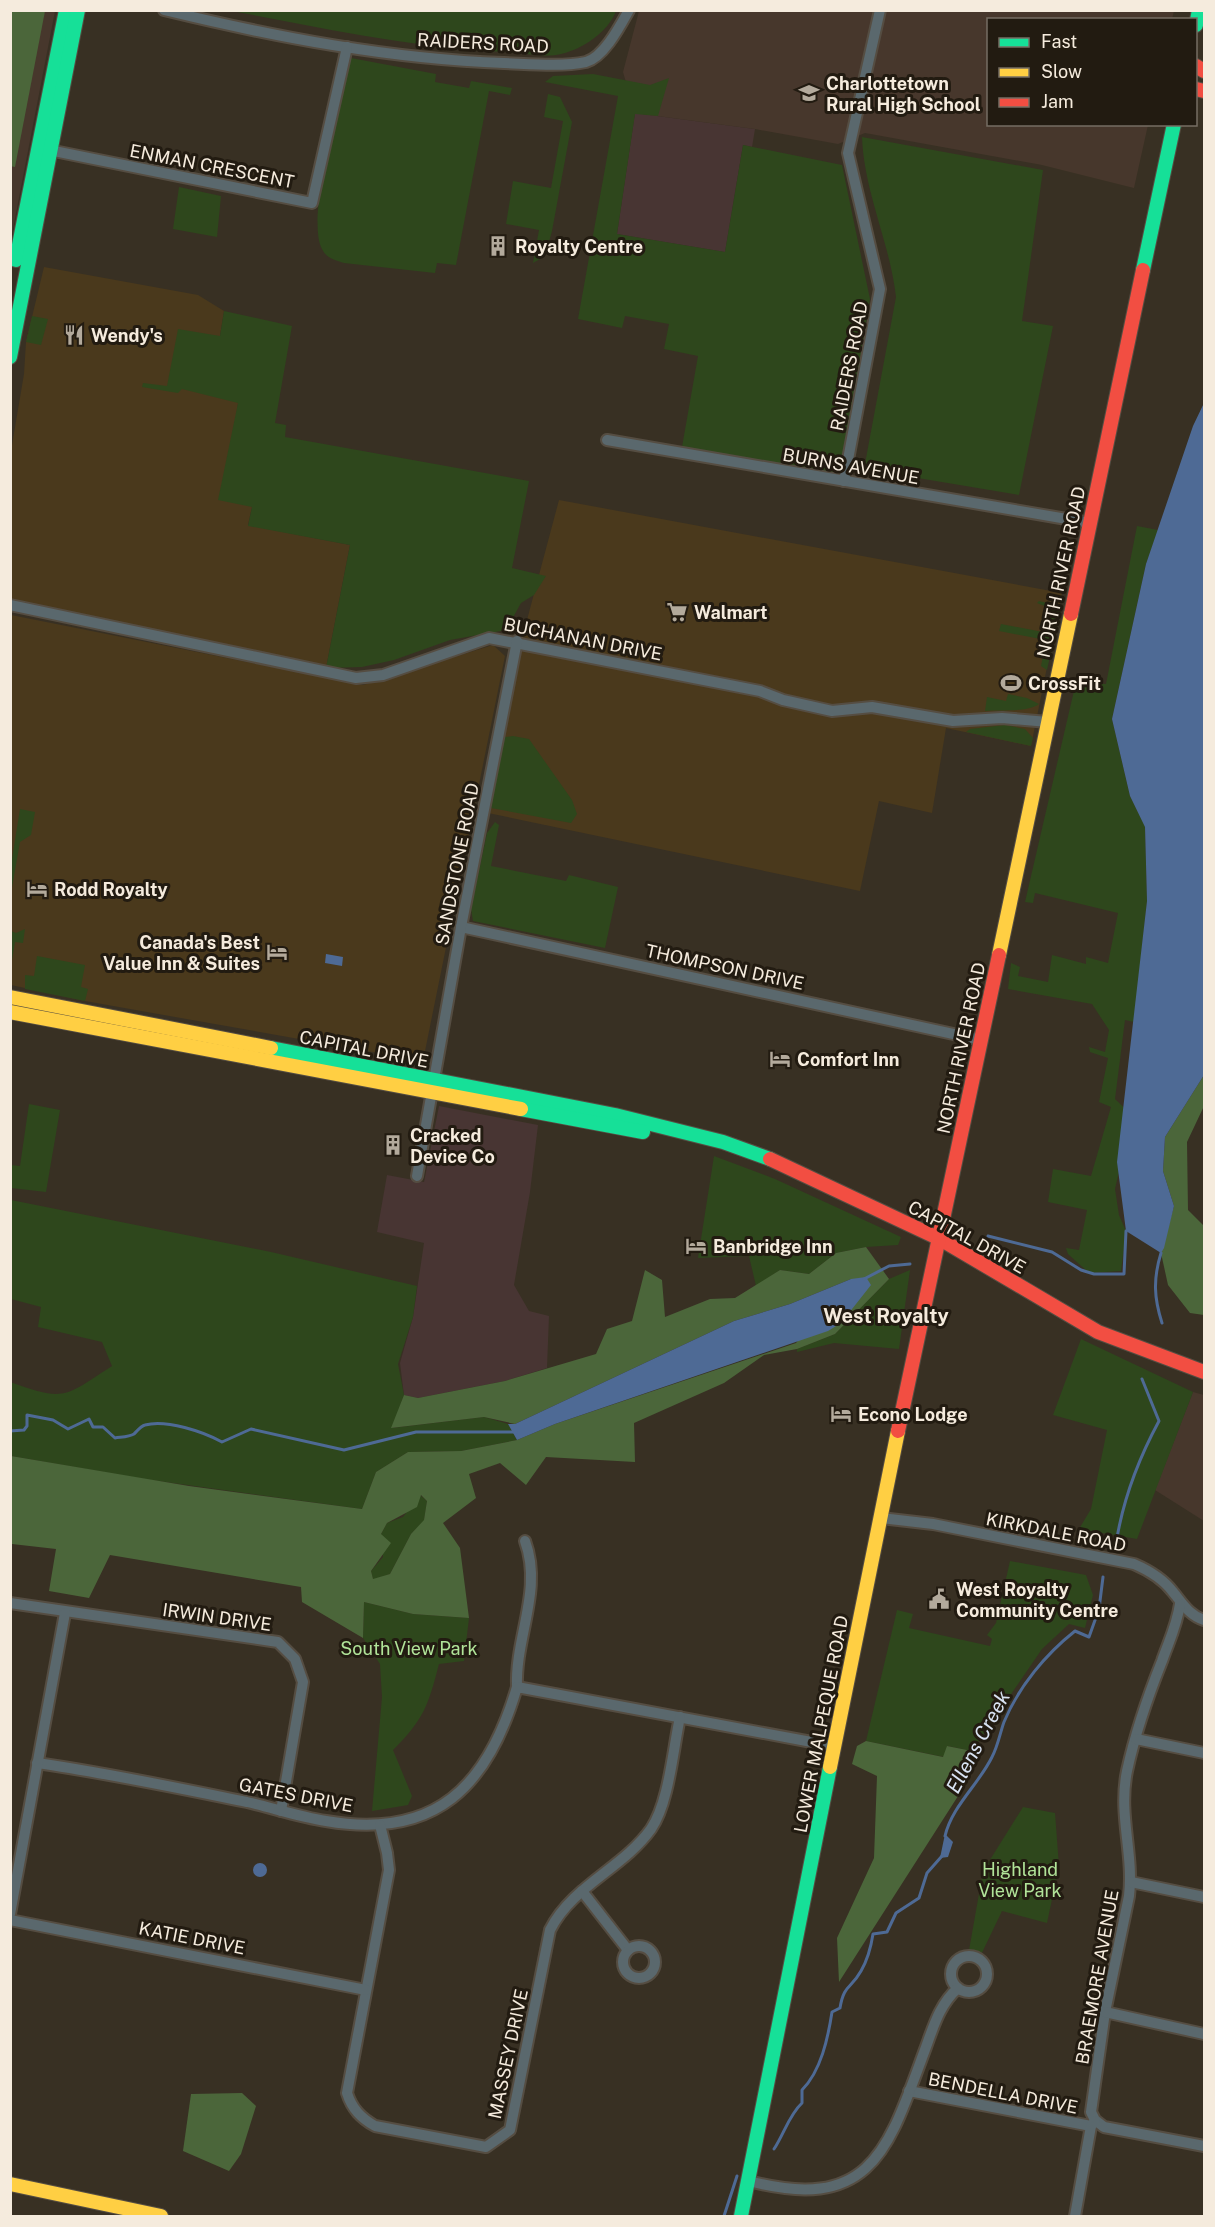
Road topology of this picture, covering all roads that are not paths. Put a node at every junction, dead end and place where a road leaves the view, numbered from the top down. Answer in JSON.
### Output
{"nodes":[{"id":1,"x":66,"y":10,"type":"edge"},
{"id":2,"x":78,"y":10,"type":"edge"},
{"id":3,"x":164,"y":10,"type":"edge"},
{"id":4,"x":629,"y":10,"type":"edge"},
{"id":5,"x":880,"y":10,"type":"edge"},
{"id":6,"x":346,"y":47,"type":"junction"},
{"id":7,"x":1174,"y":126,"type":"edge"},
{"id":8,"x":49,"y":150,"type":"junction"},
{"id":9,"x":10,"y":292,"type":"edge"},
{"id":10,"x":10,"y":357,"type":"edge"},
{"id":11,"x":607,"y":440,"type":"dead end"},
{"id":12,"x":844,"y":481,"type":"junction"},
{"id":13,"x":1090,"y":523,"type":"junction"},
{"id":14,"x":10,"y":605,"type":"edge"},
{"id":15,"x":517,"y":641,"type":"junction"},
{"id":16,"x":1048,"y":722,"type":"junction"},
{"id":17,"x":461,"y":927,"type":"junction"},
{"id":18,"x":10,"y":997,"type":"edge"},
{"id":19,"x":10,"y":1012,"type":"edge"},
{"id":20,"x":981,"y":1040,"type":"junction"},
{"id":21,"x":431,"y":1087,"type":"junction"},
{"id":22,"x":417,"y":1176,"type":"dead end"},
{"id":23,"x":940,"y":1239,"type":"junction"},
{"id":24,"x":1204,"y":1372,"type":"edge"},
{"id":25,"x":881,"y":1518,"type":"junction"},
{"id":26,"x":525,"y":1541,"type":"dead end"},
{"id":27,"x":10,"y":1603,"type":"edge"},
{"id":28,"x":1180,"y":1604,"type":"junction"},
{"id":29,"x":65,"y":1613,"type":"junction"},
{"id":30,"x":1204,"y":1620,"type":"edge"},
{"id":31,"x":517,"y":1687,"type":"junction"},
{"id":32,"x":680,"y":1717,"type":"junction"},
{"id":33,"x":1136,"y":1739,"type":"junction"},
{"id":34,"x":834,"y":1746,"type":"junction"},
{"id":35,"x":1204,"y":1753,"type":"edge"},
{"id":36,"x":37,"y":1763,"type":"junction"},
{"id":37,"x":282,"y":1811,"type":"junction"},
{"id":38,"x":380,"y":1825,"type":"junction"},
{"id":39,"x":1131,"y":1881,"type":"junction"},
{"id":40,"x":582,"y":1891,"type":"junction"},
{"id":41,"x":1204,"y":1897,"type":"edge"},
{"id":42,"x":10,"y":1914,"type":"edge"},
{"id":43,"x":10,"y":1920,"type":"edge"},
{"id":44,"x":628,"y":1950,"type":"dead end"},
{"id":45,"x":958,"y":1988,"type":"dead end"},
{"id":46,"x":366,"y":1990,"type":"junction"},
{"id":47,"x":1106,"y":2012,"type":"junction"},
{"id":48,"x":1204,"y":2034,"type":"edge"},
{"id":49,"x":909,"y":2091,"type":"junction"},
{"id":50,"x":1093,"y":2123,"type":"junction"},
{"id":51,"x":1204,"y":2146,"type":"edge"},
{"id":52,"x":10,"y":2171,"type":"edge"},
{"id":53,"x":749,"y":2181,"type":"junction"},
{"id":54,"x":10,"y":2184,"type":"edge"},
{"id":55,"x":47,"y":2190,"type":"junction"},
{"id":56,"x":161,"y":2217,"type":"edge"},
{"id":57,"x":741,"y":2217,"type":"edge"},
{"id":58,"x":1075,"y":2217,"type":"edge"}],
"edges":[{"from":1,"to":9,"type":"main road"},
{"from":2,"to":8,"type":"main road"},
{"from":3,"to":6,"type":"street"},
{"from":4,"to":6,"type":"street","name":"RAIDERS ROAD"},
{"from":5,"to":12,"type":"street","name":"RAIDERS ROAD"},
{"from":6,"to":8,"type":"street","name":"ENMAN CRESCENT"},
{"from":7,"to":13,"type":"main road","name":"NORTH RIVER ROAD"},
{"from":8,"to":10,"type":"main road"},
{"from":11,"to":12,"type":"street","name":"BURNS AVENUE"},
{"from":12,"to":13,"type":"street","name":"BURNS AVENUE"},
{"from":13,"to":16,"type":"main road","name":"NORTH RIVER ROAD"},
{"from":14,"to":15,"type":"street","name":"BUCHANAN DRIVE"},
{"from":15,"to":16,"type":"street","name":"BUCHANAN DRIVE"},
{"from":15,"to":17,"type":"street","name":"SANDSTONE ROAD"},
{"from":16,"to":20,"type":"main road","name":"NORTH RIVER ROAD"},
{"from":17,"to":20,"type":"street","name":"THOMPSON DRIVE"},
{"from":17,"to":21,"type":"street","name":"SANDSTONE ROAD"},
{"from":18,"to":21,"type":"main road","name":"CAPITAL DRIVE"},
{"from":19,"to":21,"type":"main road","name":"CAPITAL DRIVE"},
{"from":20,"to":23,"type":"main road","name":"NORTH RIVER ROAD"},
{"from":21,"to":22,"type":"street","name":"SANDSTONE ROAD"},
{"from":21,"to":23,"type":"main road","name":"CAPITAL DRIVE"},
{"from":23,"to":24,"type":"main road","name":"CAPITAL DRIVE"},
{"from":23,"to":25,"type":"main road","name":"LOWER MALPEQUE ROAD"},
{"from":25,"to":28,"type":"street","name":"KIRKDALE ROAD"},
{"from":25,"to":34,"type":"main road","name":"LOWER MALPEQUE ROAD"},
{"from":26,"to":31,"type":"street","name":"GATES DRIVE"},
{"from":27,"to":29,"type":"street","name":"IRWIN DRIVE"},
{"from":28,"to":30,"type":"street","name":"KIRKDALE ROAD"},
{"from":28,"to":33,"type":"street","name":"BRAEMORE AVENUE"},
{"from":29,"to":36,"type":"street"},
{"from":29,"to":37,"type":"street","name":"IRWIN DRIVE"},
{"from":31,"to":32,"type":"street"},
{"from":31,"to":38,"type":"street","name":"GATES DRIVE"},
{"from":32,"to":34,"type":"street"},
{"from":32,"to":40,"type":"street","name":"MASSEY DRIVE"},
{"from":33,"to":35,"type":"street"},
{"from":33,"to":39,"type":"street","name":"BRAEMORE AVENUE"},
{"from":34,"to":53,"type":"main road","name":"LOWER MALPEQUE ROAD"},
{"from":36,"to":37,"type":"street","name":"GATES DRIVE"},
{"from":36,"to":42,"type":"street"},
{"from":37,"to":38,"type":"street","name":"GATES DRIVE"},
{"from":38,"to":46,"type":"street","name":"MASSEY DRIVE"},
{"from":39,"to":41,"type":"street"},
{"from":39,"to":47,"type":"street","name":"BRAEMORE AVENUE"},
{"from":40,"to":44,"type":"street"},
{"from":40,"to":46,"type":"street","name":"MASSEY DRIVE"},
{"from":43,"to":46,"type":"street","name":"KATIE DRIVE"},
{"from":45,"to":49,"type":"street"},
{"from":47,"to":48,"type":"street"},
{"from":47,"to":50,"type":"street","name":"BRAEMORE AVENUE"},
{"from":49,"to":50,"type":"street","name":"BENDELLA DRIVE"},
{"from":49,"to":53,"type":"street"},
{"from":50,"to":51,"type":"street","name":"BENDELLA DRIVE"},
{"from":50,"to":58,"type":"street","name":"BRAEMORE AVENUE"},
{"from":52,"to":55,"type":"main road"},
{"from":53,"to":57,"type":"main road","name":"LOWER MALPEQUE ROAD"},
{"from":54,"to":55,"type":"main road"},
{"from":55,"to":56,"type":"main road"}]}
